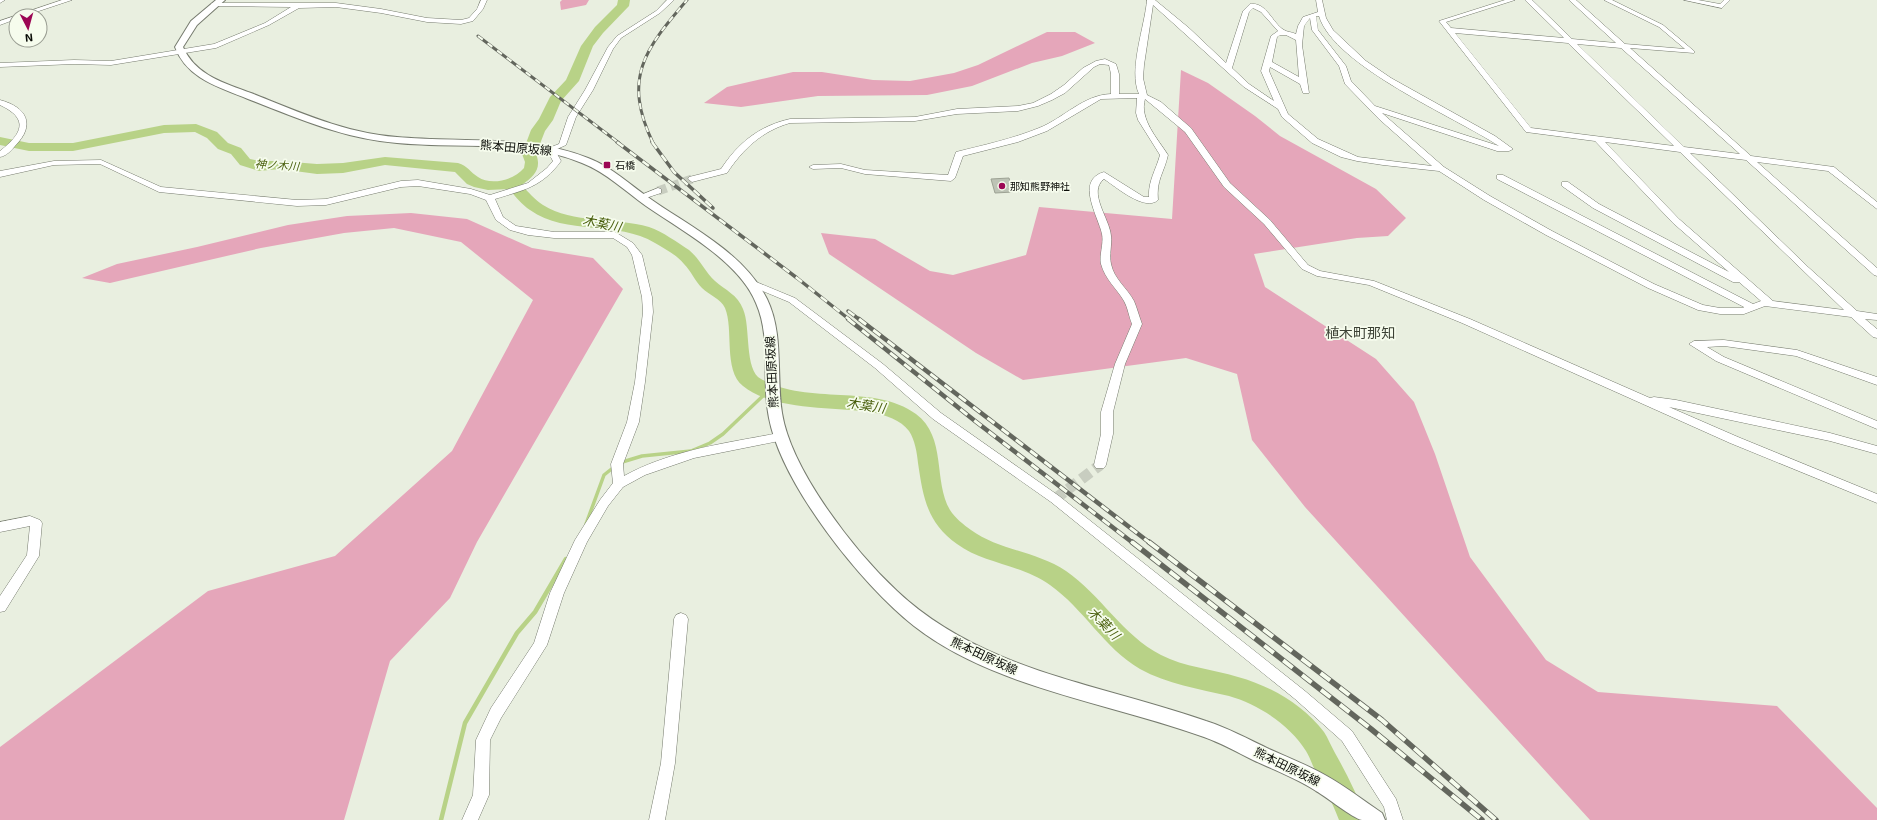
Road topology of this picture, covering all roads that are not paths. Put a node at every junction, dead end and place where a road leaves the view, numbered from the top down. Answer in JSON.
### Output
{"nodes":[{"id":1,"x":69,"y":0,"type":"edge"},
{"id":2,"x":484,"y":0,"type":"edge"},
{"id":3,"x":671,"y":0,"type":"edge"},
{"id":4,"x":1150,"y":0,"type":"edge"},
{"id":5,"x":1319,"y":0,"type":"edge"},
{"id":6,"x":1512,"y":0,"type":"edge"},
{"id":7,"x":1528,"y":0,"type":"edge"},
{"id":8,"x":1572,"y":0,"type":"edge"},
{"id":9,"x":1607,"y":0,"type":"edge"},
{"id":10,"x":1687,"y":0,"type":"edge"},
{"id":11,"x":1727,"y":0,"type":"edge"},
{"id":12,"x":217,"y":3,"type":"edge"},
{"id":13,"x":298,"y":6,"type":"junction"},
{"id":14,"x":43,"y":8,"type":"edge"},
{"id":15,"x":1317,"y":14,"type":"junction"},
{"id":16,"x":1449,"y":30,"type":"junction"},
{"id":17,"x":1282,"y":32,"type":"junction"},
{"id":18,"x":1299,"y":39,"type":"junction"},
{"id":19,"x":1571,"y":41,"type":"junction"},
{"id":20,"x":1624,"y":46,"type":"junction"},
{"id":21,"x":179,"y":51,"type":"junction"},
{"id":22,"x":1268,"y":63,"type":"junction"},
{"id":23,"x":0,"y":65,"type":"edge"},
{"id":24,"x":1228,"y":69,"type":"junction"},
{"id":25,"x":1303,"y":83,"type":"junction"},
{"id":26,"x":1306,"y":91,"type":"dead end"},
{"id":27,"x":1115,"y":96,"type":"junction"},
{"id":28,"x":1144,"y":97,"type":"junction"},
{"id":29,"x":0,"y":102,"type":"edge"},
{"id":30,"x":1280,"y":107,"type":"junction"},
{"id":31,"x":1371,"y":107,"type":"junction"},
{"id":32,"x":1598,"y":139,"type":"junction"},
{"id":33,"x":545,"y":149,"type":"junction"},
{"id":34,"x":1682,"y":150,"type":"junction"},
{"id":35,"x":0,"y":155,"type":"edge"},
{"id":36,"x":1748,"y":158,"type":"junction"},
{"id":37,"x":813,"y":167,"type":"dead end"},
{"id":38,"x":1441,"y":168,"type":"junction"},
{"id":39,"x":0,"y":174,"type":"edge"},
{"id":40,"x":1500,"y":177,"type":"dead end"},
{"id":41,"x":692,"y":179,"type":"tunnel mouth"},
{"id":42,"x":1565,"y":184,"type":"dead end"},
{"id":43,"x":658,"y":191,"type":"tunnel mouth"},
{"id":44,"x":640,"y":197,"type":"junction"},
{"id":45,"x":490,"y":198,"type":"junction"},
{"id":46,"x":1877,"y":206,"type":"edge"},
{"id":47,"x":1877,"y":273,"type":"edge"},
{"id":48,"x":749,"y":282,"type":"junction"},
{"id":49,"x":1751,"y":288,"type":"junction"},
{"id":50,"x":1769,"y":304,"type":"junction"},
{"id":51,"x":1753,"y":308,"type":"junction"},
{"id":52,"x":1853,"y":314,"type":"junction"},
{"id":53,"x":1877,"y":317,"type":"edge"},
{"id":54,"x":1877,"y":335,"type":"edge"},
{"id":55,"x":1877,"y":380,"type":"edge"},
{"id":56,"x":1644,"y":400,"type":"junction"},
{"id":57,"x":1877,"y":425,"type":"edge"},
{"id":58,"x":779,"y":437,"type":"junction"},
{"id":59,"x":1877,"y":450,"type":"edge"},
{"id":60,"x":1100,"y":465,"type":"tunnel mouth"},
{"id":61,"x":619,"y":484,"type":"junction"},
{"id":62,"x":1877,"y":499,"type":"edge"},
{"id":63,"x":0,"y":527,"type":"edge"},
{"id":64,"x":0,"y":607,"type":"edge"},
{"id":65,"x":681,"y":619,"type":"dead end"},
{"id":66,"x":1371,"y":817,"type":"edge"},
{"id":67,"x":470,"y":820,"type":"edge"},
{"id":68,"x":656,"y":820,"type":"edge"},
{"id":69,"x":1395,"y":820,"type":"edge"}],
"edges":[{"from":1,"to":14,"type":"street"},
{"from":2,"to":13,"type":"street"},
{"from":3,"to":33,"type":"street"},
{"from":4,"to":24,"type":"street"},
{"from":4,"to":28,"type":"street"},
{"from":5,"to":15,"type":"street"},
{"from":6,"to":16,"type":"street"},
{"from":7,"to":19,"type":"street"},
{"from":8,"to":20,"type":"street"},
{"from":9,"to":20,"type":"street"},
{"from":10,"to":11,"type":"street"},
{"from":12,"to":13,"type":"street"},
{"from":12,"to":21,"type":"main road"},
{"from":13,"to":21,"type":"street"},
{"from":15,"to":18,"type":"street"},
{"from":15,"to":31,"type":"street"},
{"from":15,"to":31,"type":"street"},
{"from":16,"to":19,"type":"street"},
{"from":16,"to":32,"type":"street"},
{"from":17,"to":18,"type":"street"},
{"from":17,"to":22,"type":"street"},
{"from":17,"to":24,"type":"street"},
{"from":18,"to":25,"type":"street"},
{"from":19,"to":20,"type":"street"},
{"from":19,"to":34,"type":"street"},
{"from":20,"to":36,"type":"street"},
{"from":21,"to":23,"type":"street"},
{"from":21,"to":33,"type":"main road","name":"熊本田原坂線"},
{"from":22,"to":25,"type":"street"},
{"from":22,"to":30,"type":"street"},
{"from":24,"to":30,"type":"street"},
{"from":25,"to":26,"type":"street"},
{"from":27,"to":28,"type":"street"},
{"from":27,"to":37,"type":"street"},
{"from":27,"to":41,"type":"street"},
{"from":28,"to":56,"type":"street"},
{"from":28,"to":60,"type":"street"},
{"from":29,"to":35,"type":"street"},
{"from":30,"to":38,"type":"street"},
{"from":31,"to":38,"type":"street"},
{"from":32,"to":34,"type":"street"},
{"from":32,"to":49,"type":"street"},
{"from":33,"to":44,"type":"main road","name":"熊本田原坂線"},
{"from":33,"to":45,"type":"street"},
{"from":34,"to":36,"type":"street"},
{"from":34,"to":52,"type":"street"},
{"from":36,"to":46,"type":"street"},
{"from":36,"to":47,"type":"street"},
{"from":38,"to":51,"type":"street"},
{"from":39,"to":45,"type":"street"},
{"from":40,"to":51,"type":"street"},
{"from":42,"to":49,"type":"street"},
{"from":43,"to":44,"type":"street"},
{"from":44,"to":48,"type":"main road","name":"熊本田原坂線"},
{"from":45,"to":61,"type":"street"},
{"from":48,"to":58,"type":"main road","name":"熊本田原坂線"},
{"from":48,"to":69,"type":"street"},
{"from":49,"to":50,"type":"street"},
{"from":50,"to":51,"type":"street"},
{"from":50,"to":52,"type":"street"},
{"from":52,"to":53,"type":"street"},
{"from":52,"to":54,"type":"street"},
{"from":55,"to":57,"type":"street"},
{"from":56,"to":59,"type":"street"},
{"from":56,"to":62,"type":"street"},
{"from":58,"to":61,"type":"street"},
{"from":58,"to":66,"type":"main road","name":"熊本田原坂線"},
{"from":61,"to":67,"type":"street"},
{"from":63,"to":64,"type":"street"},
{"from":65,"to":68,"type":"street"}]}
